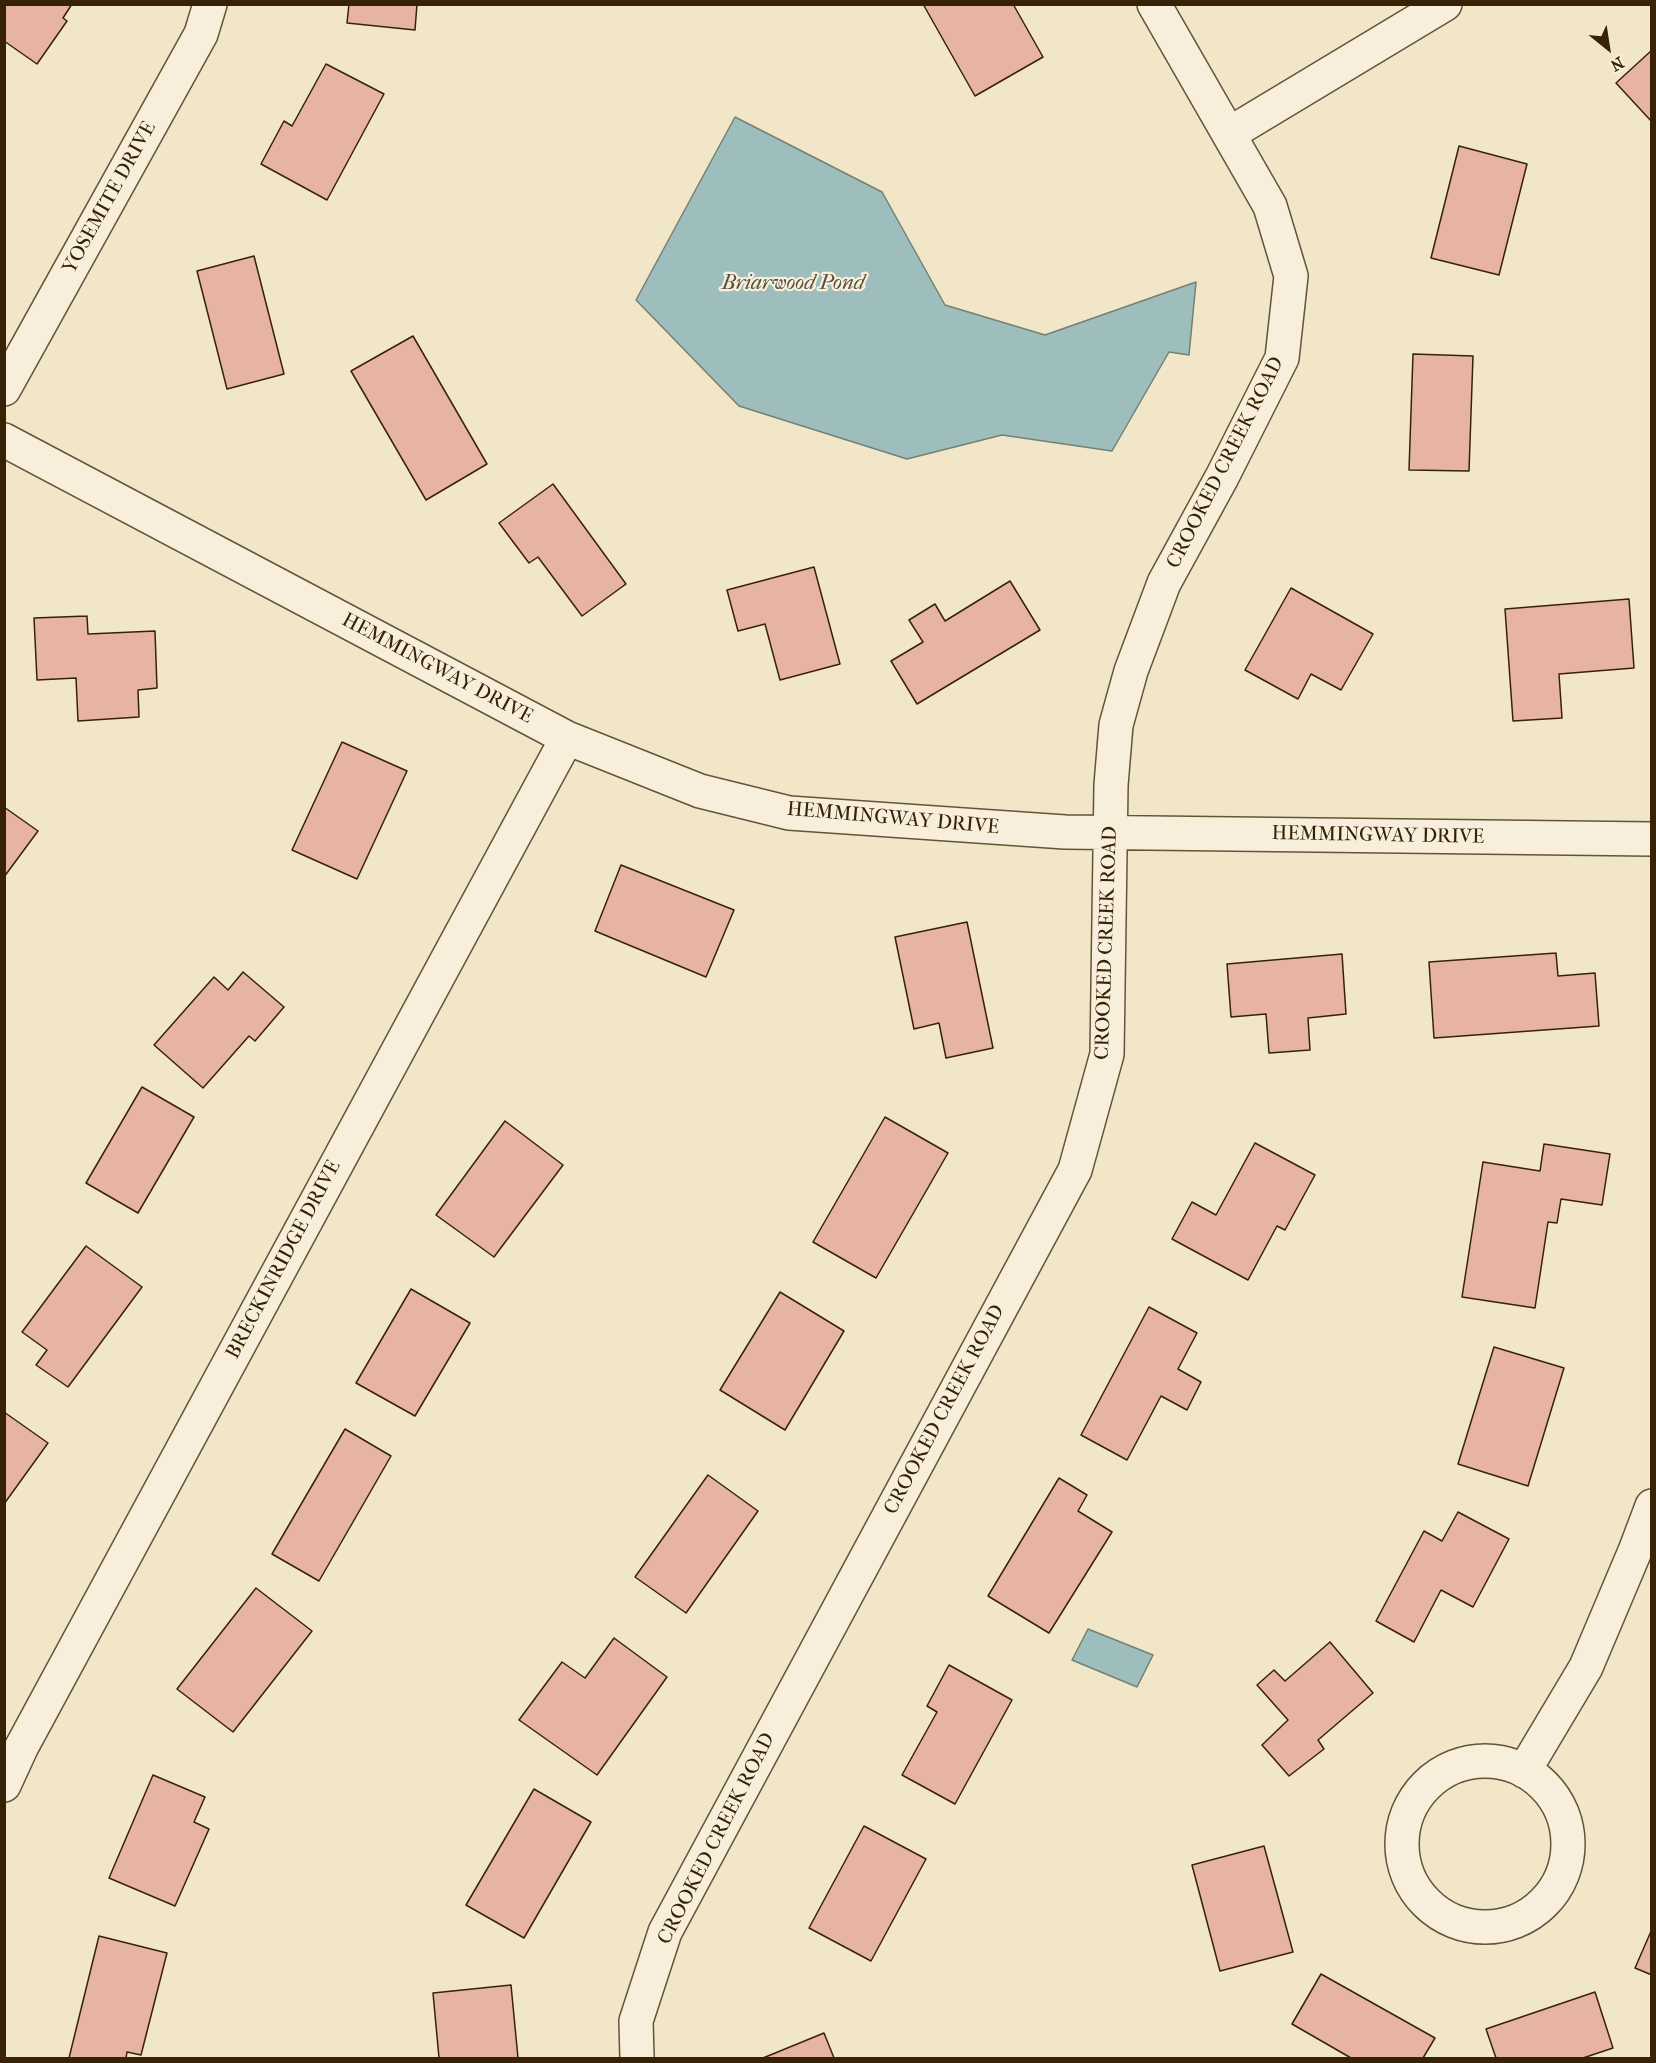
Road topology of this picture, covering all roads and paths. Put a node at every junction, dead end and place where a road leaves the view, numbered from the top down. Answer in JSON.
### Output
{"nodes":[{"id":1,"x":210,"y":4,"type":"edge"},
{"id":2,"x":1154,"y":4,"type":"edge"},
{"id":3,"x":1445,"y":4,"type":"edge"},
{"id":4,"x":1229,"y":134,"type":"junction"},
{"id":5,"x":4,"y":389,"type":"edge"},
{"id":6,"x":4,"y":440,"type":"edge"},
{"id":7,"x":567,"y":738,"type":"junction"},
{"id":8,"x":1111,"y":833,"type":"junction"},
{"id":9,"x":1652,"y":839,"type":"edge"},
{"id":10,"x":1652,"y":1506,"type":"edge"},
{"id":11,"x":1524,"y":1771,"type":"junction"},
{"id":12,"x":4,"y":1785,"type":"edge"},
{"id":13,"x":637,"y":2058,"type":"edge"}],
"edges":[{"from":1,"to":5,"type":"street","name":"YOSEMITE DRIVE"},
{"from":2,"to":4,"type":"street","name":"CROOKED CREEK ROAD"},
{"from":3,"to":4,"type":"street"},
{"from":4,"to":8,"type":"street","name":"CROOKED CREEK ROAD"},
{"from":6,"to":7,"type":"street","name":"HEMMINGWAY DRIVE"},
{"from":7,"to":8,"type":"street","name":"HEMMINGWAY DRIVE"},
{"from":7,"to":12,"type":"street","name":"BRECKINRIDGE DRIVE"},
{"from":8,"to":9,"type":"street","name":"HEMMINGWAY DRIVE"},
{"from":8,"to":13,"type":"street","name":"CROOKED CREEK ROAD"},
{"from":10,"to":11,"type":"street"},
{"from":11,"to":11,"type":"street"}]}
